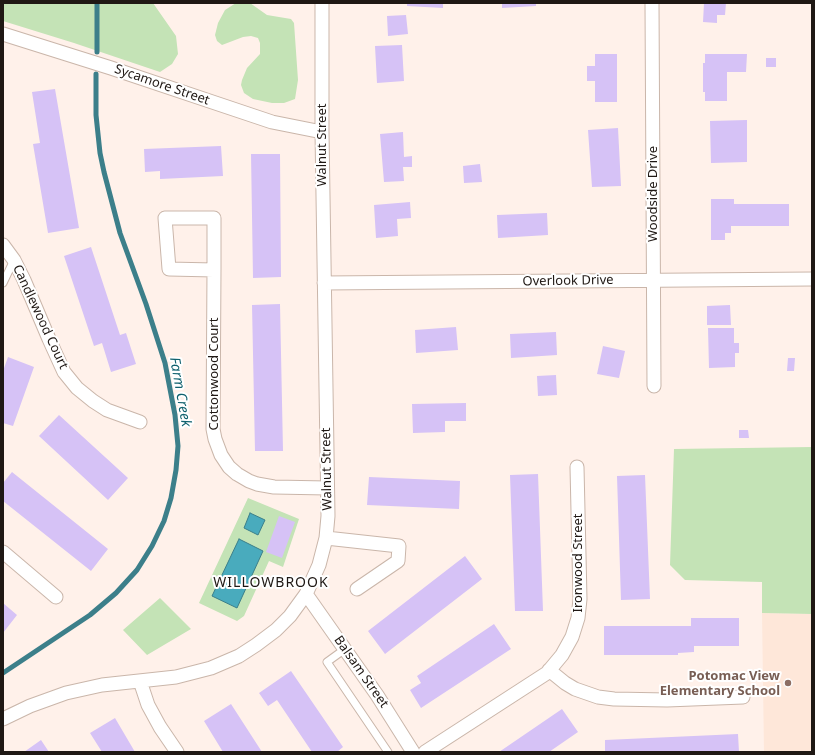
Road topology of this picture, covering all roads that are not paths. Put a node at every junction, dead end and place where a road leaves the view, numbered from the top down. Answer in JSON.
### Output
{"nodes":[{"id":1,"x":322,"y":3,"type":"edge"},
{"id":2,"x":652,"y":3,"type":"edge"},
{"id":3,"x":3,"y":34,"type":"edge"},
{"id":4,"x":322,"y":132,"type":"junction"},
{"id":5,"x":3,"y":245,"type":"edge"},
{"id":6,"x":14,"y":260,"type":"junction"},
{"id":7,"x":214,"y":270,"type":"junction"},
{"id":8,"x":812,"y":279,"type":"edge"},
{"id":9,"x":653,"y":280,"type":"junction"},
{"id":10,"x":3,"y":283,"type":"edge"},
{"id":11,"x":324,"y":283,"type":"junction"},
{"id":12,"x":654,"y":386,"type":"dead end"},
{"id":13,"x":140,"y":422,"type":"dead end"},
{"id":14,"x":577,"y":467,"type":"dead end"},
{"id":15,"x":327,"y":488,"type":"junction"},
{"id":16,"x":326,"y":538,"type":"junction"},
{"id":17,"x":3,"y":552,"type":"edge"},
{"id":18,"x":357,"y":589,"type":"dead end"},
{"id":19,"x":306,"y":594,"type":"junction"},
{"id":20,"x":56,"y":597,"type":"dead end"},
{"id":21,"x":345,"y":649,"type":"junction"},
{"id":22,"x":550,"y":670,"type":"junction"},
{"id":23,"x":140,"y":681,"type":"junction"},
{"id":24,"x":743,"y":697,"type":"dead end"},
{"id":25,"x":3,"y":718,"type":"edge"},
{"id":26,"x":177,"y":752,"type":"edge"},
{"id":27,"x":388,"y":752,"type":"edge"},
{"id":28,"x":413,"y":752,"type":"edge"},
{"id":29,"x":424,"y":752,"type":"edge"}],
"edges":[{"from":1,"to":4,"type":"street","name":"Walnut Street"},
{"from":2,"to":9,"type":"street","name":"Woodside Drive"},
{"from":3,"to":4,"type":"street","name":"Sycamore Street"},
{"from":4,"to":11,"type":"street","name":"Walnut Street"},
{"from":5,"to":6,"type":"street","name":"Candlewood Court"},
{"from":6,"to":10,"type":"lane"},
{"from":6,"to":13,"type":"street","name":"Candlewood Court"},
{"from":7,"to":7,"type":"street","name":"Cottonwood Court"},
{"from":7,"to":15,"type":"street","name":"Cottonwood Court"},
{"from":8,"to":9,"type":"street","name":"Overlook Drive"},
{"from":9,"to":11,"type":"street","name":"Overlook Drive"},
{"from":9,"to":12,"type":"street","name":"Woodside Drive"},
{"from":11,"to":15,"type":"street","name":"Walnut Street"},
{"from":14,"to":22,"type":"street","name":"Ironwood Street"},
{"from":15,"to":16,"type":"street","name":"Walnut Street"},
{"from":16,"to":18,"type":"street"},
{"from":16,"to":19,"type":"street","name":"Walnut Street"},
{"from":17,"to":20,"type":"street"},
{"from":19,"to":21,"type":"street","name":"Balsam Street"},
{"from":19,"to":23,"type":"street","name":"Walnut Street"},
{"from":21,"to":27,"type":"lane"},
{"from":21,"to":28,"type":"street","name":"Balsam Street"},
{"from":22,"to":24,"type":"street"},
{"from":22,"to":29,"type":"street","name":"Ironwood Street"},
{"from":23,"to":25,"type":"street","name":"Walnut Street"},
{"from":23,"to":26,"type":"street"}]}
